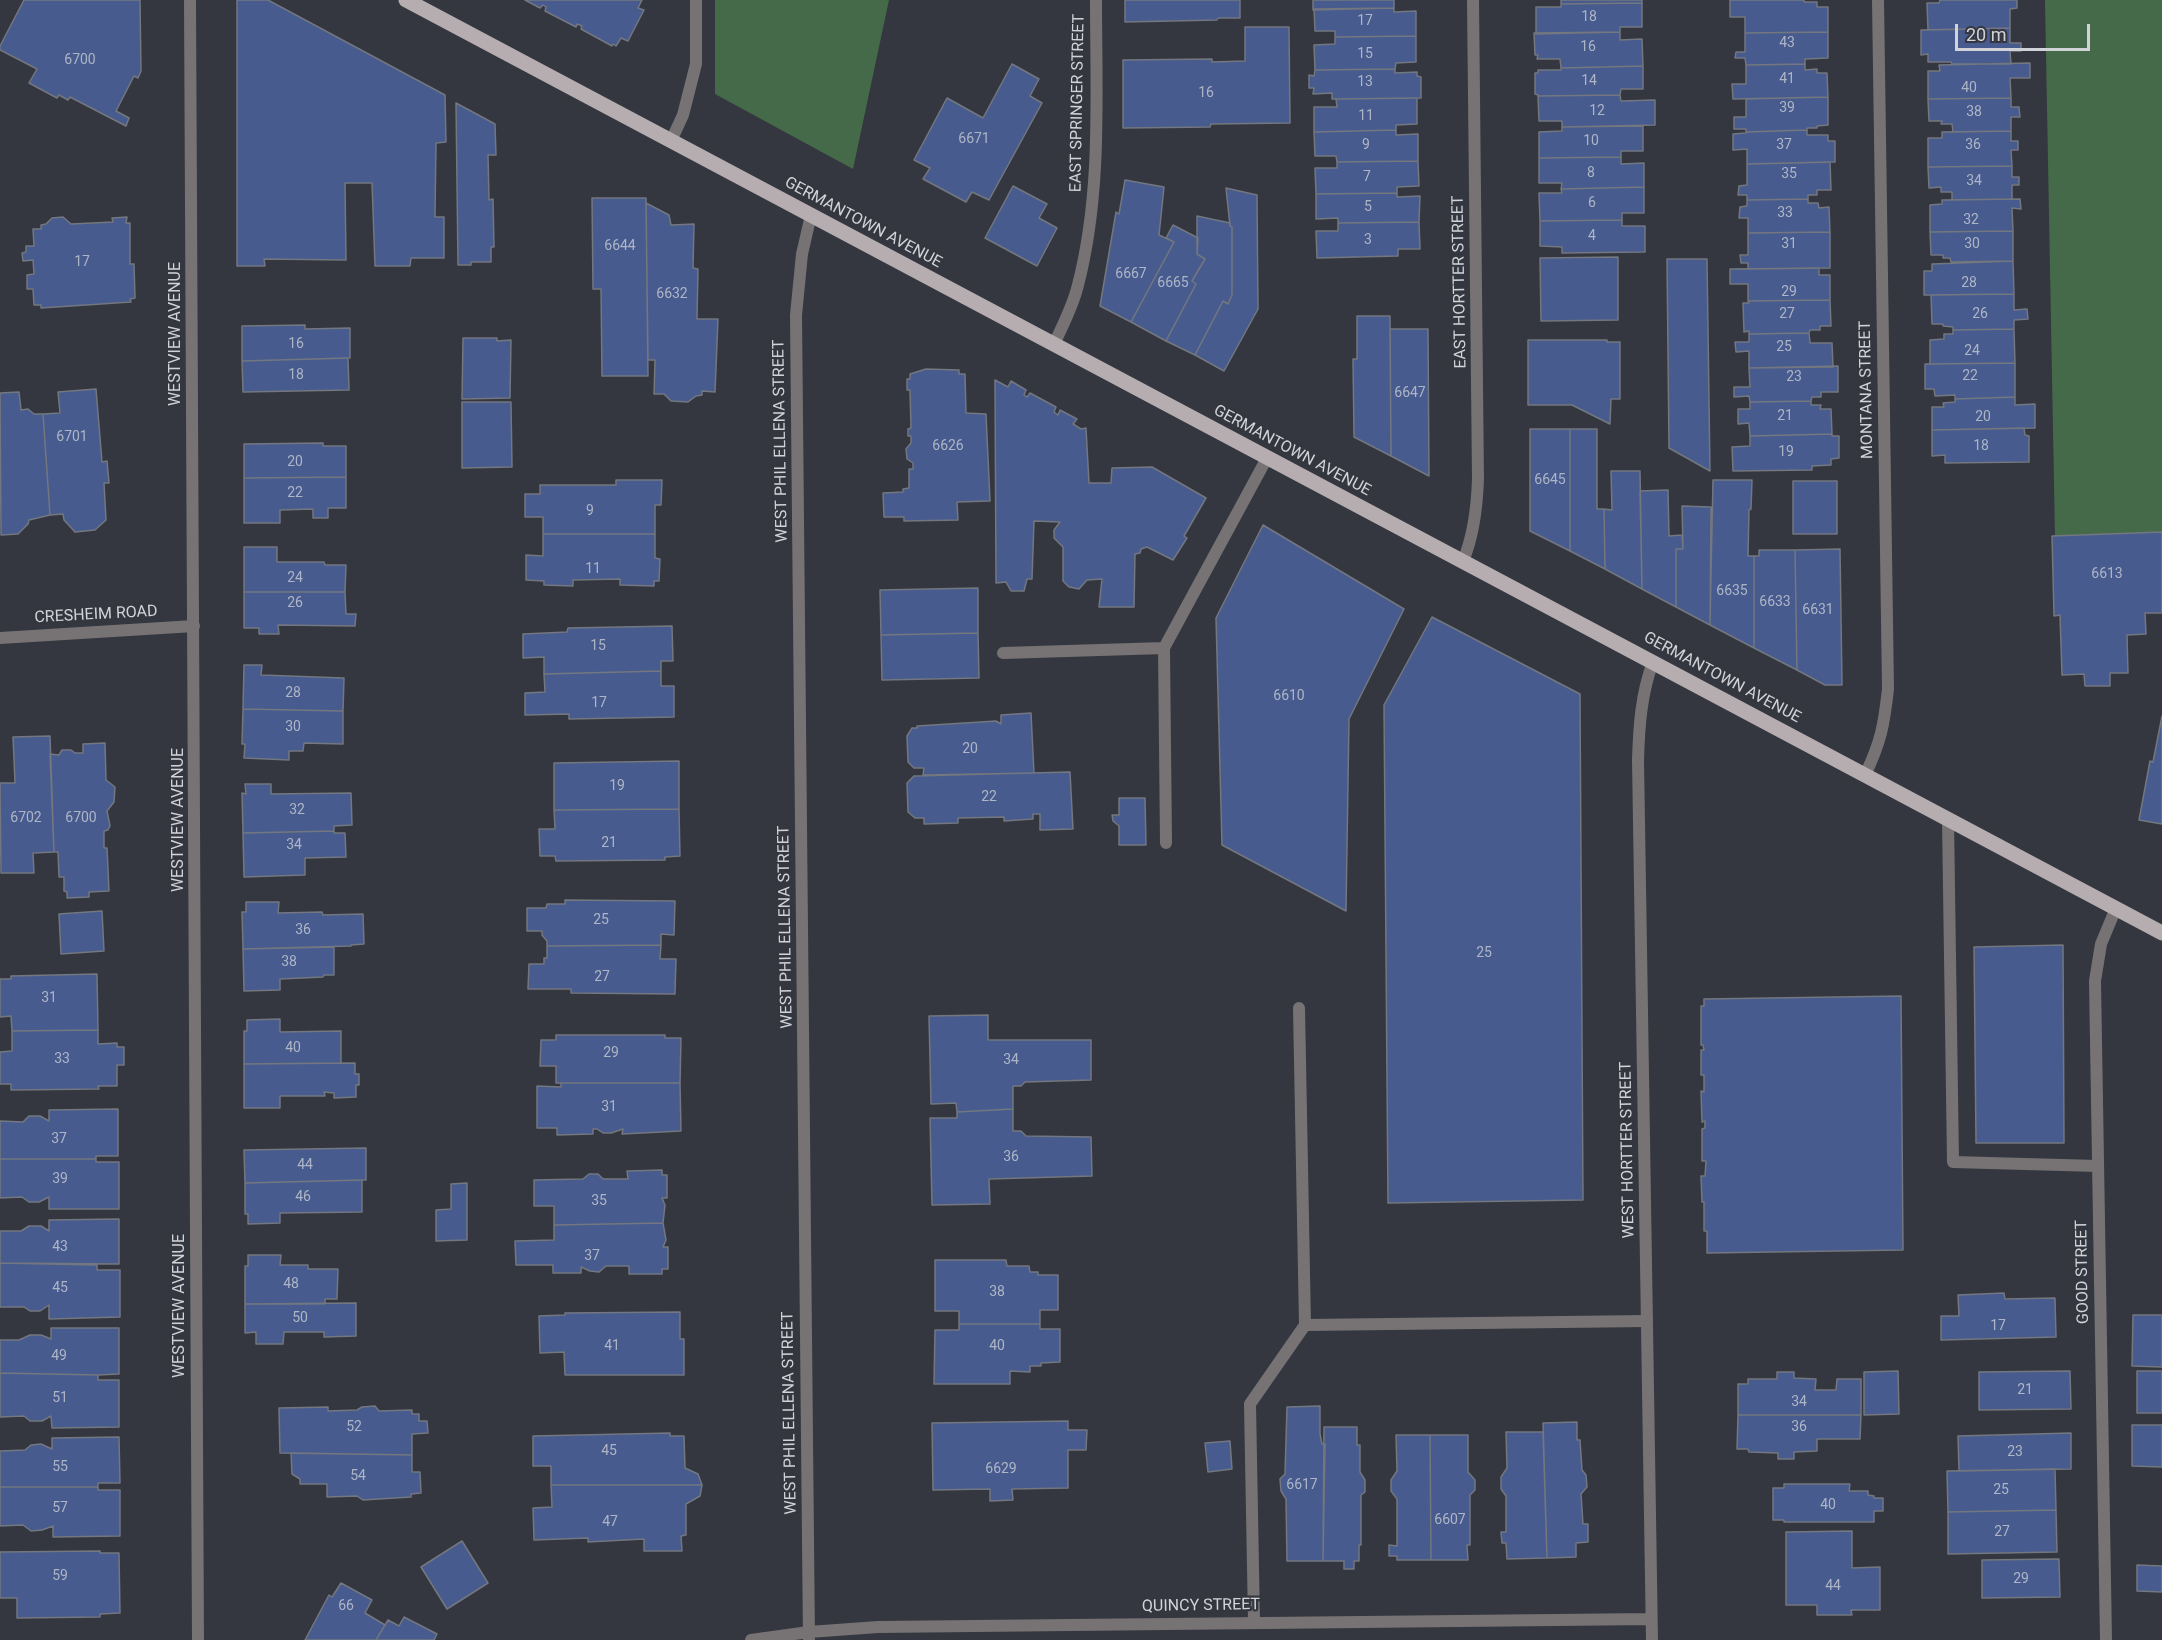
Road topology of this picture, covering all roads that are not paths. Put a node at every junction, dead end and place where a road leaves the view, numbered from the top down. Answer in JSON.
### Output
{"nodes":[{"id":1,"x":190,"y":0,"type":"edge"},
{"id":2,"x":406,"y":0,"type":"edge"},
{"id":3,"x":696,"y":0,"type":"edge"},
{"id":4,"x":1096,"y":0,"type":"edge"},
{"id":5,"x":1473,"y":0,"type":"edge"},
{"id":6,"x":1878,"y":0,"type":"edge"},
{"id":7,"x":672,"y":141,"type":"junction"},
{"id":8,"x":811,"y":215,"type":"junction"},
{"id":9,"x":1054,"y":344,"type":"junction"},
{"id":10,"x":1267,"y":458,"type":"junction"},
{"id":11,"x":1463,"y":561,"type":"junction"},
{"id":12,"x":194,"y":626,"type":"junction"},
{"id":13,"x":0,"y":638,"type":"edge"},
{"id":14,"x":1164,"y":648,"type":"junction"},
{"id":15,"x":1003,"y":653,"type":"dead end"},
{"id":16,"x":1653,"y":662,"type":"junction"},
{"id":17,"x":1865,"y":775,"type":"junction"},
{"id":18,"x":1948,"y":819,"type":"junction"},
{"id":19,"x":1166,"y":843,"type":"dead end"},
{"id":20,"x":2116,"y":908,"type":"junction"},
{"id":21,"x":2162,"y":933,"type":"edge"},
{"id":22,"x":1299,"y":1008,"type":"dead end"},
{"id":23,"x":2098,"y":1166,"type":"junction"},
{"id":24,"x":1647,"y":1321,"type":"junction"},
{"id":25,"x":1305,"y":1325,"type":"junction"},
{"id":26,"x":1652,"y":1619,"type":"junction"},
{"id":27,"x":1254,"y":1622,"type":"junction"},
{"id":28,"x":809,"y":1636,"type":"edge"},
{"id":29,"x":198,"y":1640,"type":"edge"},
{"id":30,"x":751,"y":1640,"type":"edge"},
{"id":31,"x":1652,"y":1640,"type":"edge"},
{"id":32,"x":2106,"y":1640,"type":"edge"}],
"edges":[{"from":1,"to":12,"type":"street","name":"WESTVIEW AVENUE"},
{"from":2,"to":7,"type":"main road","name":"GERMANTOWN AVENUE"},
{"from":3,"to":7,"type":"street"},
{"from":4,"to":9,"type":"street","name":"EAST SPRINGER STREET"},
{"from":5,"to":11,"type":"street","name":"EAST HORTTER STREET"},
{"from":6,"to":17,"type":"street","name":"MONTANA STREET"},
{"from":7,"to":8,"type":"main road","name":"GERMANTOWN AVENUE"},
{"from":8,"to":9,"type":"main road","name":"GERMANTOWN AVENUE"},
{"from":8,"to":28,"type":"street","name":"WEST PHIL ELLENA STREET"},
{"from":9,"to":10,"type":"main road","name":"GERMANTOWN AVENUE"},
{"from":10,"to":11,"type":"main road","name":"GERMANTOWN AVENUE"},
{"from":10,"to":14,"type":"street"},
{"from":11,"to":16,"type":"main road","name":"GERMANTOWN AVENUE"},
{"from":12,"to":13,"type":"street","name":"CRESHEIM ROAD"},
{"from":12,"to":29,"type":"street","name":"WESTVIEW AVENUE"},
{"from":14,"to":15,"type":"street"},
{"from":14,"to":19,"type":"street"},
{"from":16,"to":17,"type":"main road","name":"GERMANTOWN AVENUE"},
{"from":16,"to":24,"type":"street","name":"WEST HORTTER STREET"},
{"from":17,"to":18,"type":"main road","name":"GERMANTOWN AVENUE"},
{"from":18,"to":20,"type":"main road","name":"GERMANTOWN AVENUE"},
{"from":18,"to":23,"type":"street"},
{"from":20,"to":21,"type":"main road","name":"GERMANTOWN AVENUE"},
{"from":20,"to":23,"type":"street","name":"GOOD STREET"},
{"from":22,"to":25,"type":"street"},
{"from":23,"to":32,"type":"street","name":"GOOD STREET"},
{"from":24,"to":25,"type":"street"},
{"from":24,"to":26,"type":"street","name":"WEST HORTTER STREET"},
{"from":25,"to":27,"type":"street"},
{"from":26,"to":27,"type":"street","name":"QUINCY STREET"},
{"from":26,"to":31,"type":"street","name":"WEST HORTTER STREET"},
{"from":27,"to":28,"type":"street","name":"QUINCY STREET"},
{"from":28,"to":30,"type":"street","name":"QUINCY STREET"}]}
